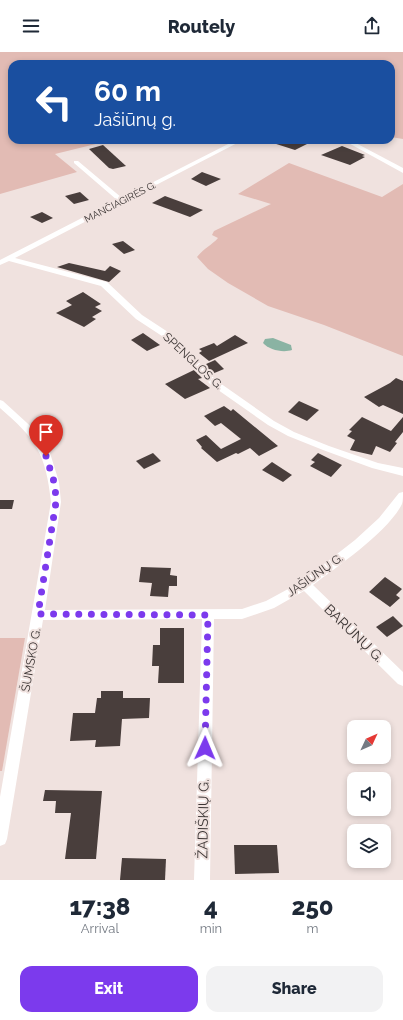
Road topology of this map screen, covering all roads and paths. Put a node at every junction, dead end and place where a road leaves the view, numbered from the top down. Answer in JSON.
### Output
{"nodes":[{"id":1,"x":232,"y":144,"type":"edge"},
{"id":2,"x":353,"y":144,"type":"edge"},
{"id":3,"x":76,"y":162,"type":"dead end"},
{"id":4,"x":403,"y":171,"type":"edge"},
{"id":5,"x":122,"y":201,"type":"junction"},
{"id":6,"x":4,"y":261,"type":"edge"},
{"id":7,"x":0,"y":403,"type":"edge"},
{"id":8,"x":403,"y":472,"type":"edge"},
{"id":9,"x":403,"y":496,"type":"edge"},
{"id":10,"x":305,"y":585,"type":"junction"},
{"id":11,"x":38,"y":614,"type":"junction"},
{"id":12,"x":208,"y":615,"type":"junction"},
{"id":13,"x":403,"y":680,"type":"edge"},
{"id":14,"x":0,"y":839,"type":"edge"},
{"id":15,"x":202,"y":880,"type":"edge"}],
"edges":[{"from":1,"to":5,"type":"street","name":"MANČIAGIRĖS G."},
{"from":2,"to":4,"type":"street"},
{"from":3,"to":5,"type":"street"},
{"from":5,"to":6,"type":"street","name":"MANČIAGIRĖS G."},
{"from":6,"to":8,"type":"street","name":"SPENGLOS G."},
{"from":7,"to":11,"type":"street","name":"ŠUMSKO G."},
{"from":9,"to":10,"type":"street","name":"JAŠIŪNŲ G."},
{"from":10,"to":12,"type":"street","name":"JAŠIŪNŲ G."},
{"from":10,"to":13,"type":"street","name":"BARŪNŲ G."},
{"from":11,"to":12,"type":"street","name":"JAŠIŪNŲ G."},
{"from":11,"to":14,"type":"street","name":"ŠUMSKO G."},
{"from":12,"to":15,"type":"street","name":"ŽADIŠKIŲ G."}]}
